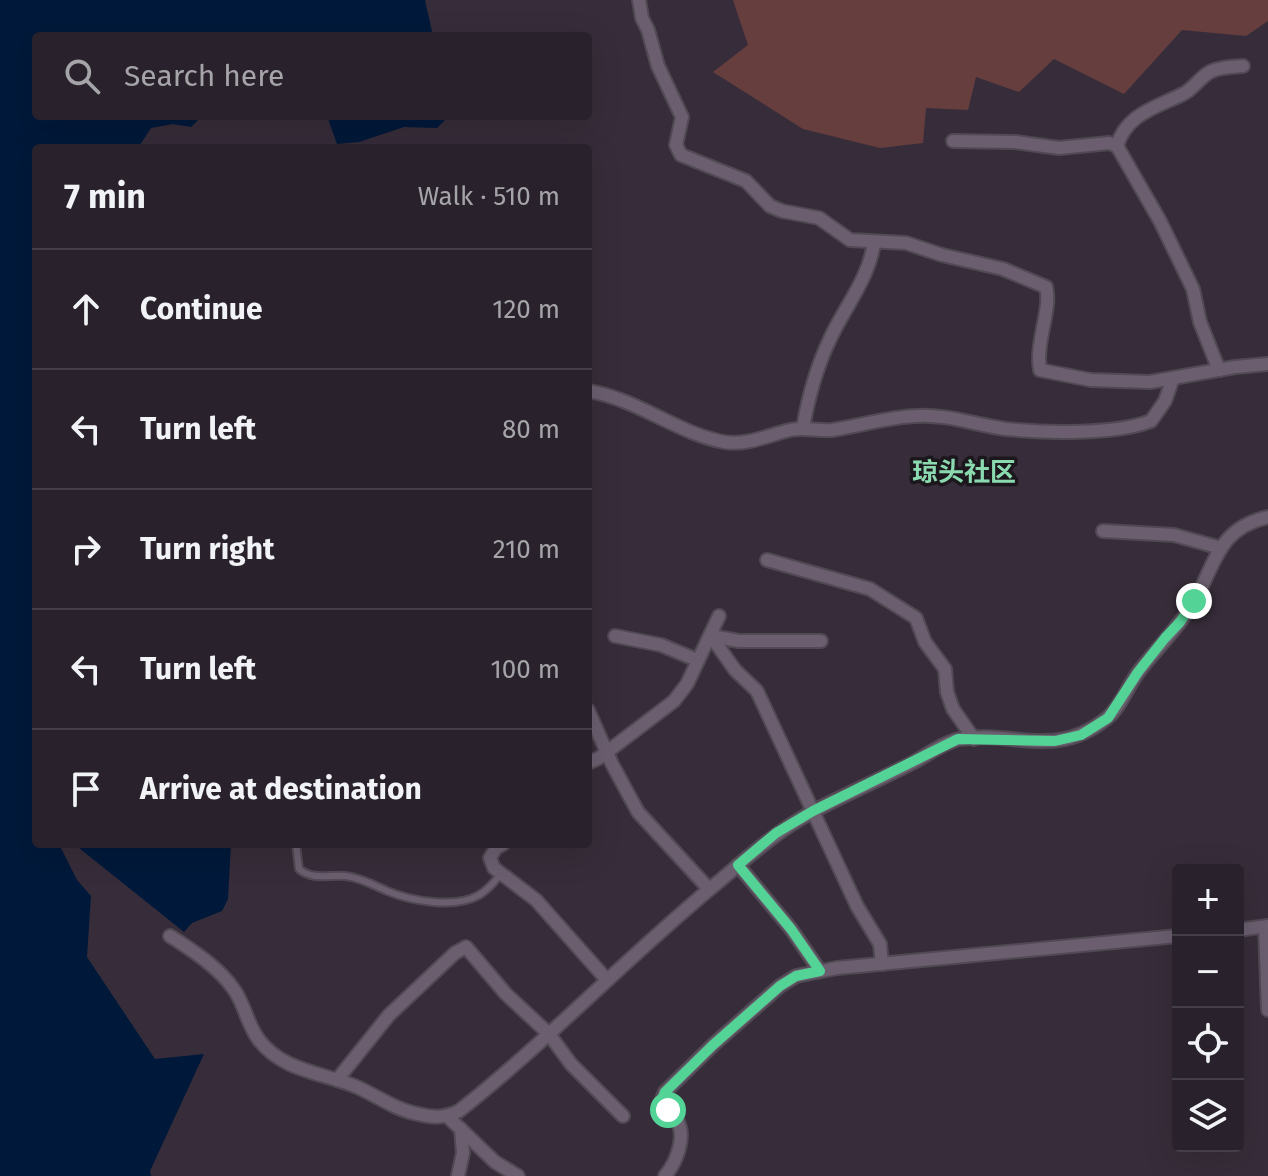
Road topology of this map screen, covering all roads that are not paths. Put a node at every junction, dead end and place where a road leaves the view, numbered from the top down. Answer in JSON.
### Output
{"nodes":[{"id":1,"x":639,"y":0,"type":"edge"},
{"id":2,"x":1243,"y":66,"type":"dead end"},
{"id":3,"x":953,"y":141,"type":"dead end"},
{"id":4,"x":1117,"y":146,"type":"junction"},
{"id":5,"x":874,"y":242,"type":"junction"},
{"id":6,"x":1268,"y":364,"type":"edge"},
{"id":7,"x":1219,"y":370,"type":"junction"},
{"id":8,"x":1173,"y":378,"type":"junction"},
{"id":9,"x":592,"y":392,"type":"edge"},
{"id":10,"x":803,"y":428,"type":"junction"},
{"id":11,"x":1268,"y":517,"type":"edge"},
{"id":12,"x":1103,"y":531,"type":"dead end"},
{"id":13,"x":1221,"y":548,"type":"junction"},
{"id":14,"x":767,"y":560,"type":"dead end"},
{"id":15,"x":719,"y":616,"type":"dead end"},
{"id":16,"x":615,"y":636,"type":"dead end"},
{"id":17,"x":711,"y":636,"type":"junction"},
{"id":18,"x":821,"y":641,"type":"dead end"},
{"id":19,"x":697,"y":660,"type":"junction"},
{"id":20,"x":592,"y":719,"type":"edge"},
{"id":21,"x":974,"y":739,"type":"junction"},
{"id":22,"x":606,"y":751,"type":"junction"},
{"id":23,"x":592,"y":760,"type":"edge"},
{"id":24,"x":813,"y":811,"type":"junction"},
{"id":25,"x":296,"y":848,"type":"edge"},
{"id":26,"x":496,"y":848,"type":"edge"},
{"id":27,"x":738,"y":865,"type":"junction"},
{"id":28,"x":501,"y":874,"type":"junction"},
{"id":29,"x":709,"y":889,"type":"junction"},
{"id":30,"x":1267,"y":926,"type":"edge"},
{"id":31,"x":1244,"y":929,"type":"edge"},
{"id":32,"x":170,"y":936,"type":"dead end"},
{"id":33,"x":1172,"y":937,"type":"edge"},
{"id":34,"x":882,"y":964,"type":"junction"},
{"id":35,"x":820,"y":971,"type":"junction"},
{"id":36,"x":607,"y":980,"type":"junction"},
{"id":37,"x":1268,"y":1010,"type":"edge"},
{"id":38,"x":549,"y":1034,"type":"junction"},
{"id":39,"x":337,"y":1080,"type":"junction"},
{"id":40,"x":623,"y":1116,"type":"dead end"},
{"id":41,"x":448,"y":1117,"type":"junction"},
{"id":42,"x":461,"y":1129,"type":"junction"},
{"id":43,"x":458,"y":1176,"type":"edge"},
{"id":44,"x":518,"y":1176,"type":"edge"},
{"id":45,"x":665,"y":1176,"type":"edge"}],
"edges":[{"from":1,"to":5,"type":"street"},
{"from":2,"to":4,"type":"street"},
{"from":3,"to":4,"type":"street"},
{"from":4,"to":7,"type":"street"},
{"from":5,"to":8,"type":"street"},
{"from":5,"to":10,"type":"street"},
{"from":6,"to":7,"type":"street"},
{"from":7,"to":8,"type":"street"},
{"from":8,"to":10,"type":"street"},
{"from":9,"to":10,"type":"street"},
{"from":11,"to":13,"type":"street"},
{"from":12,"to":13,"type":"street"},
{"from":13,"to":21,"type":"street"},
{"from":14,"to":21,"type":"street"},
{"from":15,"to":17,"type":"street"},
{"from":16,"to":19,"type":"street"},
{"from":17,"to":18,"type":"street"},
{"from":17,"to":19,"type":"street"},
{"from":17,"to":24,"type":"street"},
{"from":19,"to":22,"type":"street"},
{"from":20,"to":22,"type":"street"},
{"from":21,"to":24,"type":"street"},
{"from":22,"to":23,"type":"street"},
{"from":22,"to":29,"type":"street"},
{"from":24,"to":27,"type":"street"},
{"from":24,"to":34,"type":"street"},
{"from":25,"to":28,"type":"lane"},
{"from":26,"to":28,"type":"street"},
{"from":27,"to":29,"type":"street"},
{"from":27,"to":35,"type":"street"},
{"from":28,"to":36,"type":"street"},
{"from":29,"to":36,"type":"street"},
{"from":30,"to":31,"type":"street"},
{"from":30,"to":37,"type":"street"},
{"from":32,"to":39,"type":"street"},
{"from":33,"to":34,"type":"street"},
{"from":34,"to":35,"type":"street"},
{"from":35,"to":45,"type":"street"},
{"from":36,"to":38,"type":"street"},
{"from":38,"to":39,"type":"street"},
{"from":38,"to":40,"type":"street"},
{"from":38,"to":41,"type":"street"},
{"from":39,"to":41,"type":"street"},
{"from":41,"to":42,"type":"street"},
{"from":42,"to":43,"type":"street"},
{"from":42,"to":44,"type":"street"}]}
